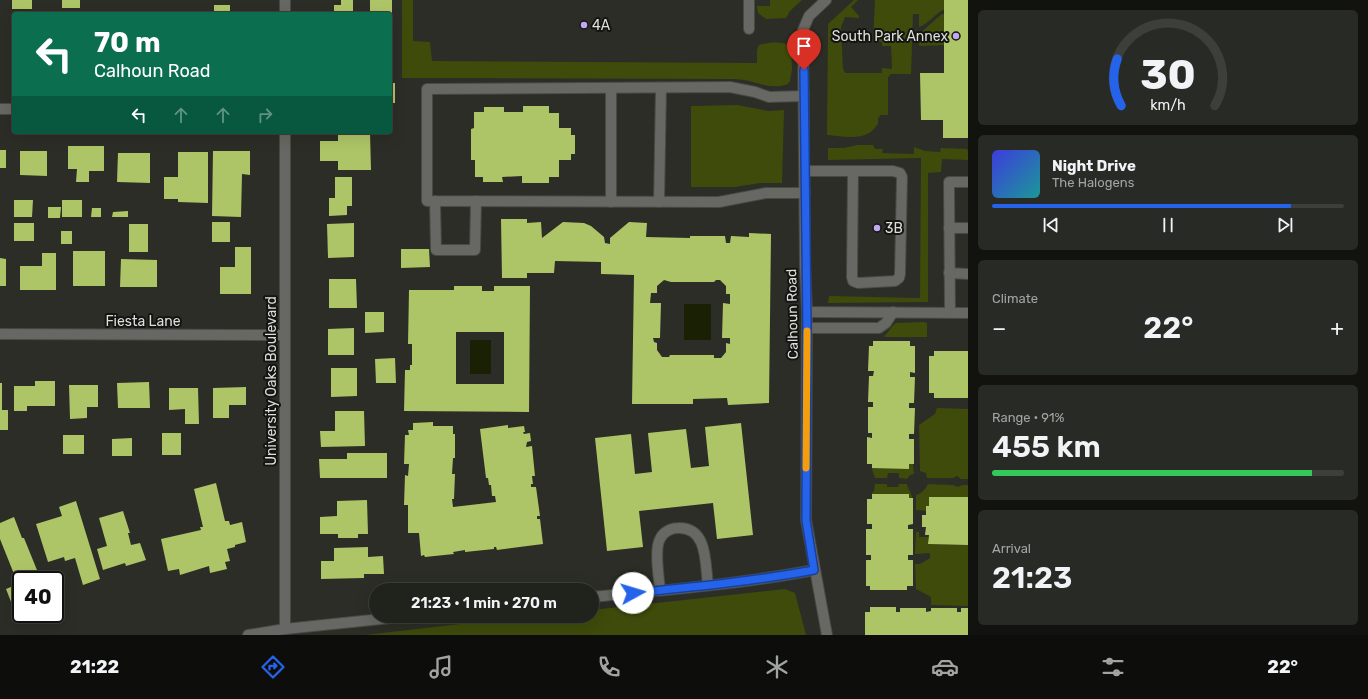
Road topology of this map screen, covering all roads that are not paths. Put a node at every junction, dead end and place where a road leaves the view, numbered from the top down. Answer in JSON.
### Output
{"nodes":[{"id":1,"x":285,"y":0,"type":"edge"},
{"id":2,"x":749,"y":0,"type":"edge"},
{"id":3,"x":826,"y":0,"type":"edge"},
{"id":4,"x":285,"y":12,"type":"edge"},
{"id":5,"x":749,"y":29,"type":"dead end"},
{"id":6,"x":611,"y":88,"type":"junction"},
{"id":7,"x":661,"y":88,"type":"junction"},
{"id":8,"x":804,"y":96,"type":"junction"},
{"id":9,"x":0,"y":109,"type":"edge"},
{"id":10,"x":12,"y":109,"type":"edge"},
{"id":11,"x":285,"y":134,"type":"edge"},
{"id":12,"x":805,"y":171,"type":"junction"},
{"id":13,"x":853,"y":171,"type":"junction"},
{"id":14,"x":968,"y":182,"type":"edge"},
{"id":15,"x":805,"y":193,"type":"junction"},
{"id":16,"x":435,"y":201,"type":"junction"},
{"id":17,"x":476,"y":201,"type":"junction"},
{"id":18,"x":611,"y":202,"type":"junction"},
{"id":19,"x":659,"y":202,"type":"junction"},
{"id":20,"x":949,"y":228,"type":"junction"},
{"id":21,"x":968,"y":228,"type":"edge"},
{"id":22,"x":949,"y":273,"type":"junction"},
{"id":23,"x":968,"y":274,"type":"edge"},
{"id":24,"x":807,"y":312,"type":"junction"},
{"id":25,"x":893,"y":312,"type":"junction"},
{"id":26,"x":950,"y":312,"type":"junction"},
{"id":27,"x":968,"y":313,"type":"edge"},
{"id":28,"x":807,"y":328,"type":"junction"},
{"id":29,"x":0,"y":334,"type":"edge"},
{"id":30,"x":285,"y":336,"type":"junction"},
{"id":31,"x":814,"y":570,"type":"junction"},
{"id":32,"x":708,"y":585,"type":"junction"},
{"id":33,"x":660,"y":590,"type":"junction"},
{"id":34,"x":599,"y":596,"type":"edge"},
{"id":35,"x":369,"y":621,"type":"edge"},
{"id":36,"x":285,"y":630,"type":"junction"},
{"id":37,"x":248,"y":635,"type":"edge"},
{"id":38,"x":827,"y":635,"type":"edge"}],
"edges":[{"from":1,"to":4,"type":"street"},
{"from":2,"to":5,"type":"street"},
{"from":3,"to":8,"type":"street","name":"Calhoun Road"},
{"from":6,"to":7,"type":"street"},
{"from":6,"to":16,"type":"street"},
{"from":6,"to":18,"type":"street"},
{"from":7,"to":8,"type":"street"},
{"from":7,"to":19,"type":"street"},
{"from":8,"to":12,"type":"street","name":"Calhoun Road"},
{"from":9,"to":10,"type":"street"},
{"from":11,"to":30,"type":"street","name":"University Oaks Boulevard"},
{"from":12,"to":13,"type":"street"},
{"from":12,"to":15,"type":"street","name":"Calhoun Road"},
{"from":13,"to":13,"type":"street"},
{"from":14,"to":20,"type":"street"},
{"from":15,"to":19,"type":"street"},
{"from":15,"to":24,"type":"street","name":"Calhoun Road"},
{"from":16,"to":17,"type":"street"},
{"from":16,"to":17,"type":"street"},
{"from":17,"to":18,"type":"street"},
{"from":18,"to":19,"type":"street"},
{"from":20,"to":21,"type":"street"},
{"from":20,"to":22,"type":"street"},
{"from":22,"to":23,"type":"street"},
{"from":22,"to":26,"type":"street"},
{"from":24,"to":25,"type":"street"},
{"from":24,"to":28,"type":"street","name":"Calhoun Road"},
{"from":25,"to":26,"type":"street"},
{"from":25,"to":28,"type":"street"},
{"from":26,"to":27,"type":"street"},
{"from":28,"to":31,"type":"street","name":"Calhoun Road"},
{"from":29,"to":30,"type":"street","name":"Fiesta Lane"},
{"from":30,"to":36,"type":"street","name":"University Oaks Boulevard"},
{"from":31,"to":32,"type":"street"},
{"from":31,"to":38,"type":"street","name":"Calhoun Road"},
{"from":32,"to":33,"type":"street"},
{"from":32,"to":33,"type":"street"},
{"from":33,"to":34,"type":"street"},
{"from":35,"to":36,"type":"street"},
{"from":36,"to":37,"type":"street"}]}
